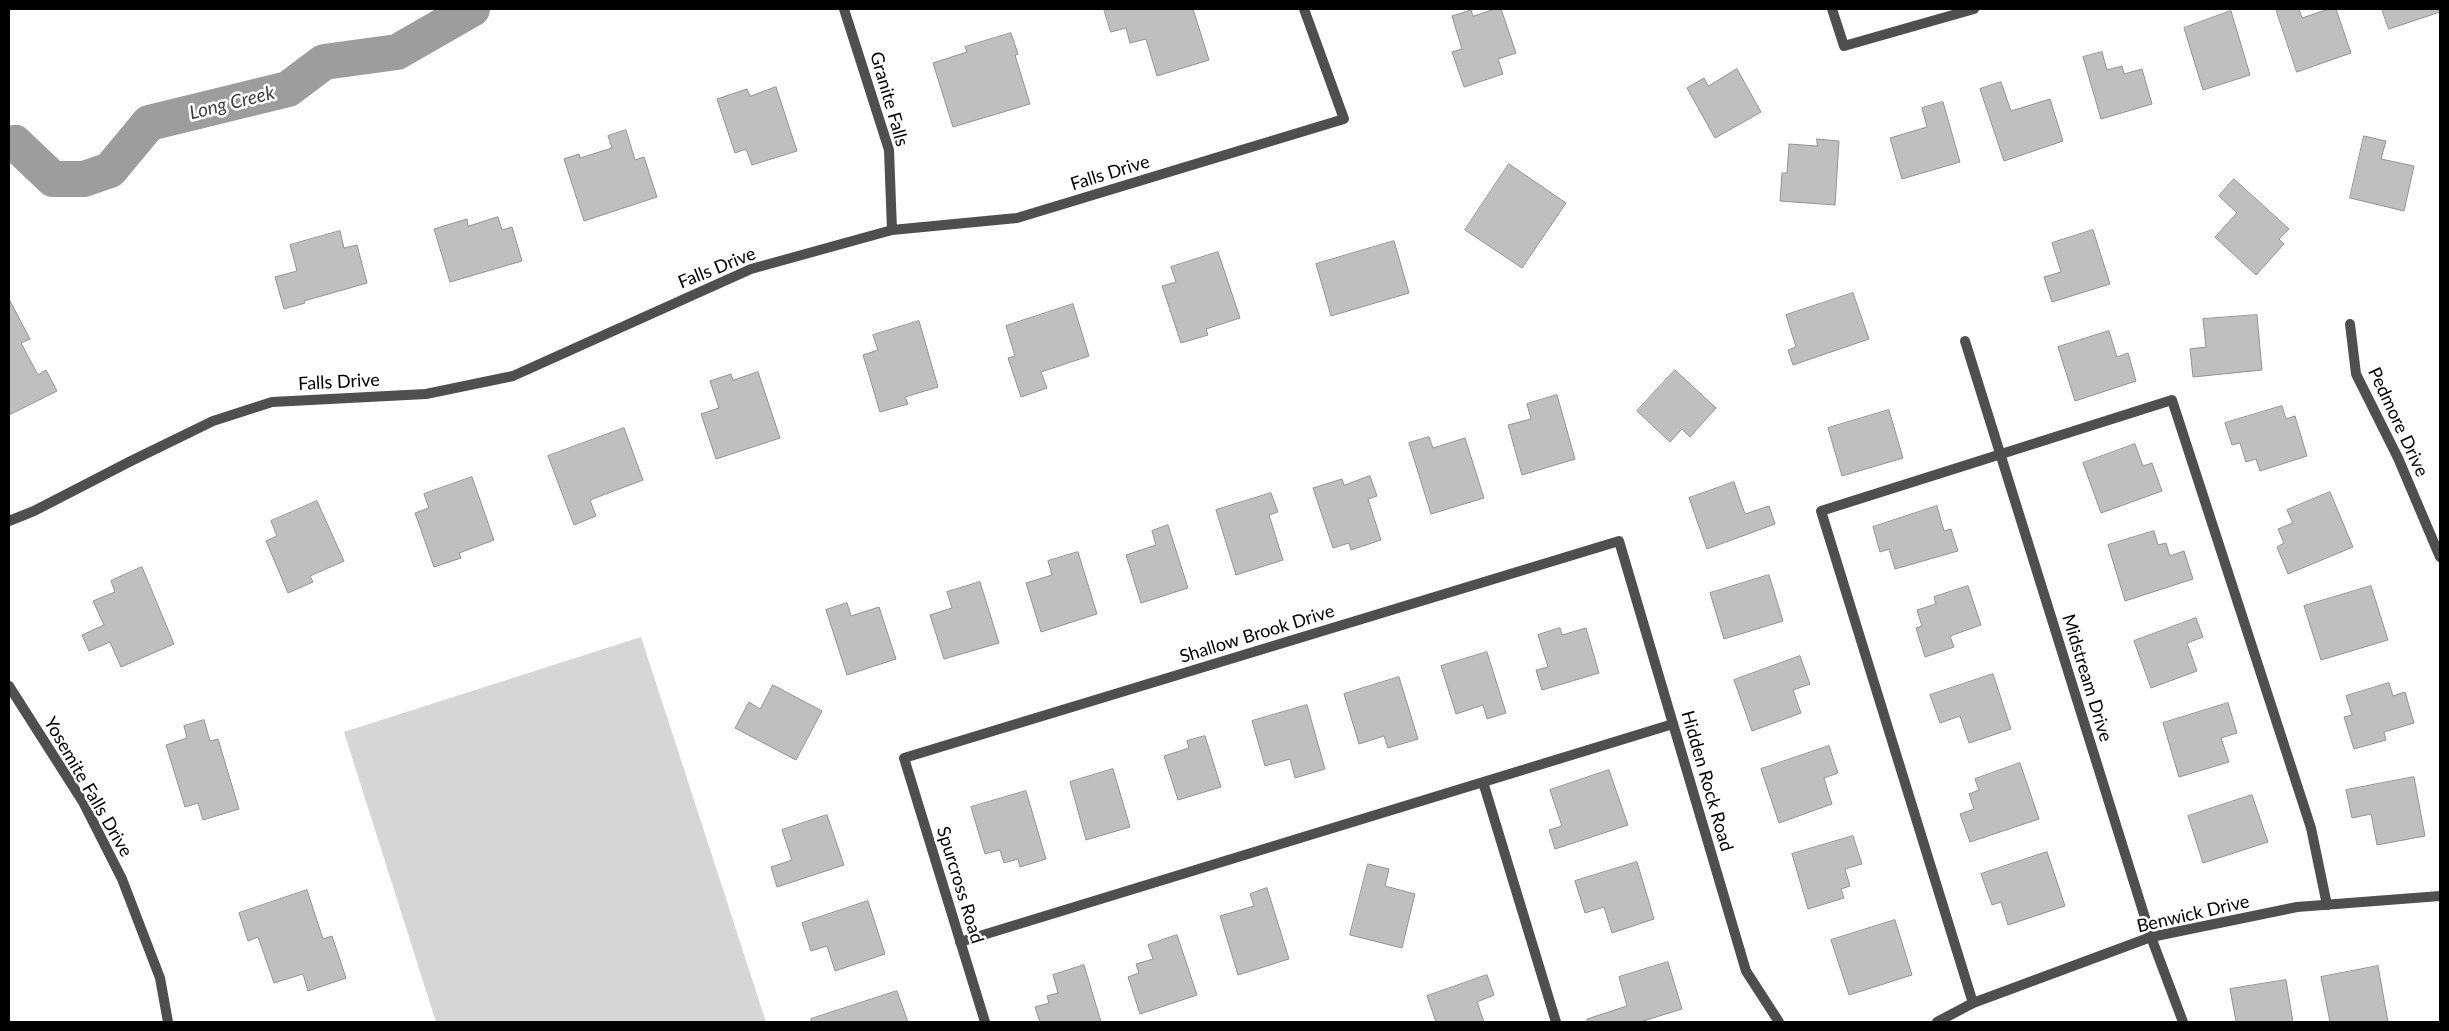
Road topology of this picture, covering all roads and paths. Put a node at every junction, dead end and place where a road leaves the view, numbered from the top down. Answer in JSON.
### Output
{"nodes":[{"id":1,"x":844,"y":9,"type":"edge"},
{"id":2,"x":1304,"y":9,"type":"edge"},
{"id":3,"x":1832,"y":9,"type":"edge"},
{"id":4,"x":1974,"y":9,"type":"edge"},
{"id":5,"x":892,"y":230,"type":"junction"},
{"id":6,"x":2350,"y":324,"type":"dead end"},
{"id":7,"x":1965,"y":341,"type":"dead end"},
{"id":8,"x":2000,"y":453,"type":"junction"},
{"id":9,"x":9,"y":521,"type":"edge"},
{"id":10,"x":1619,"y":541,"type":"joint"},
{"id":11,"x":2440,"y":557,"type":"edge"},
{"id":12,"x":9,"y":686,"type":"edge"},
{"id":13,"x":1673,"y":724,"type":"junction"},
{"id":14,"x":904,"y":758,"type":"joint"},
{"id":15,"x":1483,"y":782,"type":"junction"},
{"id":16,"x":2440,"y":896,"type":"edge"},
{"id":17,"x":2327,"y":905,"type":"junction"},
{"id":18,"x":2151,"y":937,"type":"junction"},
{"id":19,"x":960,"y":942,"type":"junction"},
{"id":20,"x":1973,"y":1003,"type":"junction"},
{"id":21,"x":168,"y":1022,"type":"edge"},
{"id":22,"x":985,"y":1022,"type":"edge"},
{"id":23,"x":1556,"y":1022,"type":"edge"},
{"id":24,"x":1780,"y":1022,"type":"edge"},
{"id":25,"x":1937,"y":1022,"type":"edge"},
{"id":26,"x":2183,"y":1022,"type":"edge"}],
"edges":[{"from":1,"to":5,"type":"street","name":"Granite Falls"},
{"from":2,"to":5,"type":"street","name":"Falls Drive"},
{"from":3,"to":4,"type":"street"},
{"from":5,"to":9,"type":"street","name":"Falls Drive"},
{"from":6,"to":11,"type":"street","name":"Pedmore Drive"},
{"from":7,"to":8,"type":"street","name":"Midstream Drive"},
{"from":8,"to":17,"type":"street"},
{"from":8,"to":18,"type":"street","name":"Midstream Drive"},
{"from":8,"to":20,"type":"street"},
{"from":10,"to":13,"type":"street","name":"Hidden Rock Road"},
{"from":10,"to":14,"type":"street","name":"Shallow Brook Drive"},
{"from":12,"to":21,"type":"street","name":"Yosemite Falls Drive"},
{"from":13,"to":15,"type":"street"},
{"from":13,"to":24,"type":"street","name":"Hidden Rock Road"},
{"from":14,"to":19,"type":"street","name":"Spurcross Road"},
{"from":15,"to":19,"type":"street"},
{"from":15,"to":23,"type":"street"},
{"from":16,"to":17,"type":"street","name":"Benwick Drive"},
{"from":17,"to":18,"type":"street","name":"Benwick Drive"},
{"from":18,"to":20,"type":"street","name":"Benwick Drive"},
{"from":18,"to":26,"type":"street","name":"Midstream Drive"},
{"from":19,"to":22,"type":"street","name":"Spurcross Road"},
{"from":20,"to":25,"type":"street","name":"Benwick Drive"}]}
